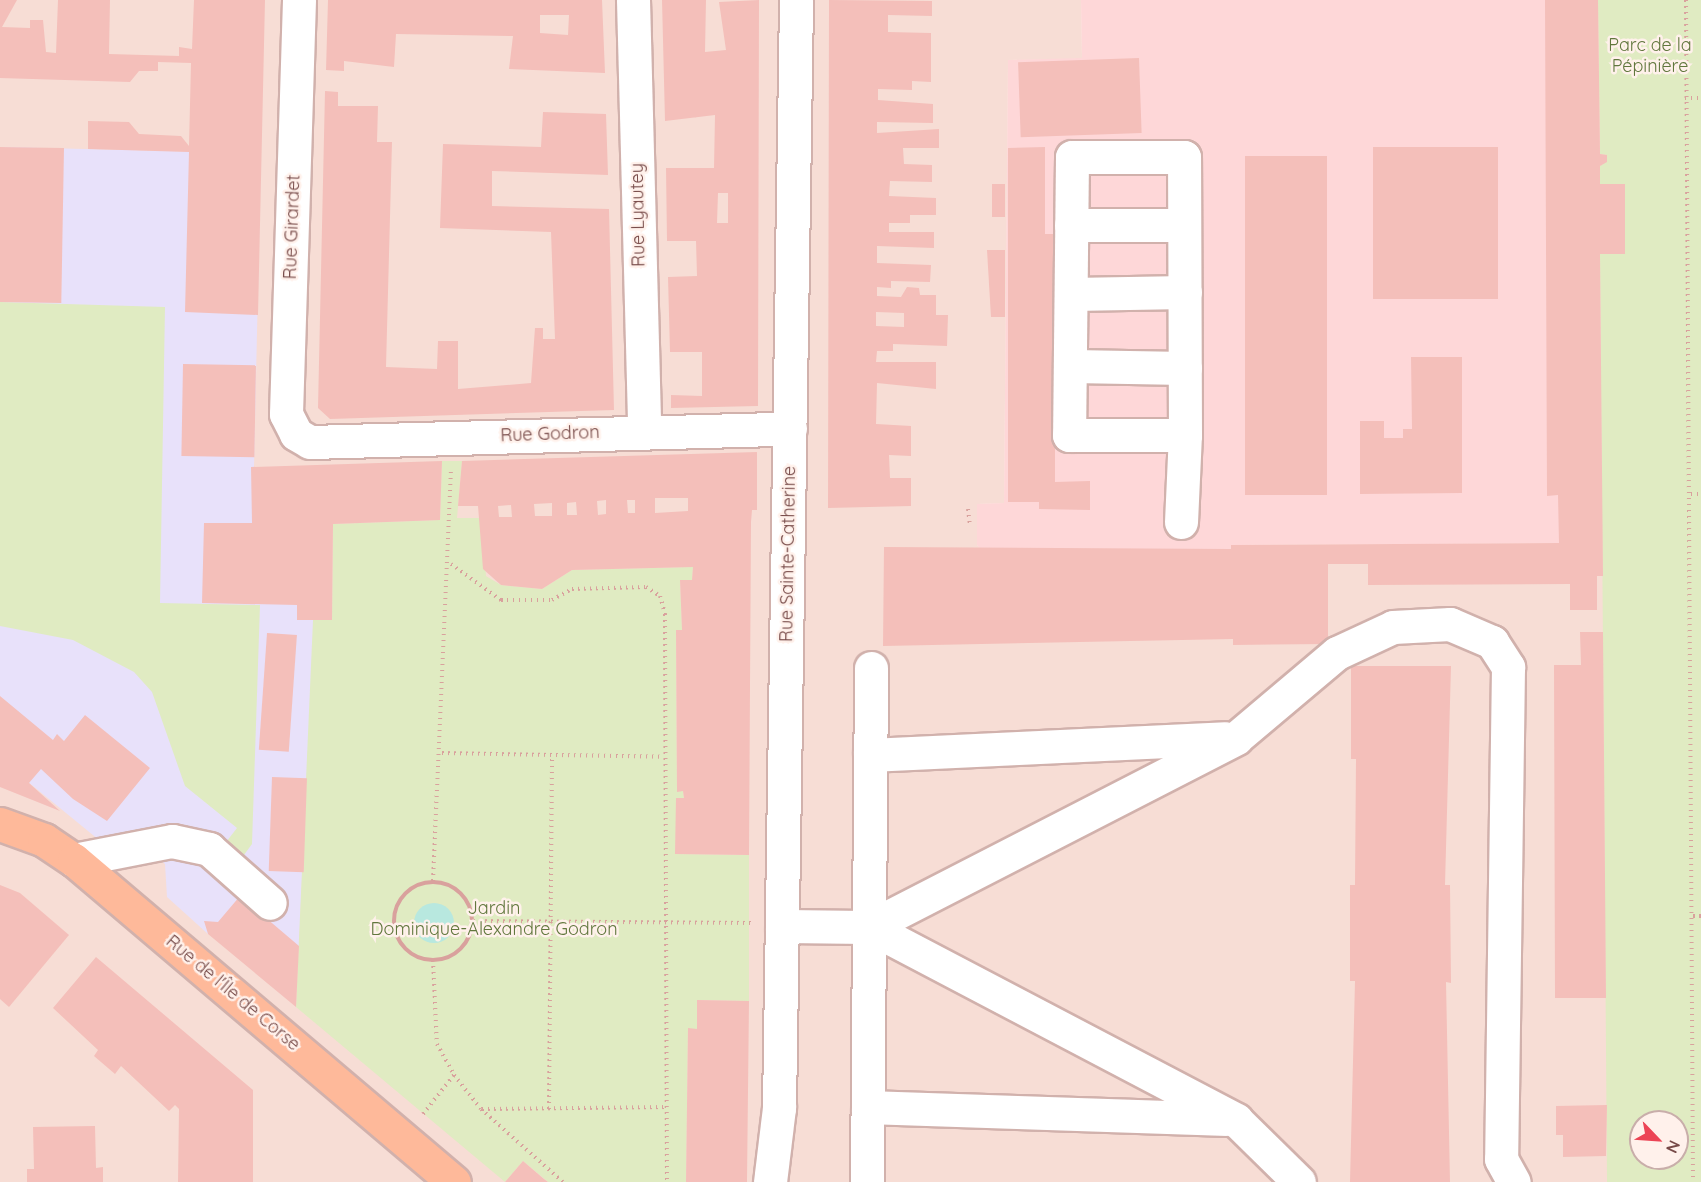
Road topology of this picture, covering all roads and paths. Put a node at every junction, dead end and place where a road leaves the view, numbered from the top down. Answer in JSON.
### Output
{"nodes":[{"id":1,"x":299,"y":0,"type":"edge"},
{"id":2,"x":633,"y":0,"type":"edge"},
{"id":3,"x":796,"y":0,"type":"edge"},
{"id":4,"x":1686,"y":0,"type":"edge"},
{"id":5,"x":1685,"y":98,"type":"junction"},
{"id":6,"x":1701,"y":98,"type":"edge"},
{"id":7,"x":1071,"y":225,"type":"junction"},
{"id":8,"x":1184,"y":225,"type":"junction"},
{"id":9,"x":1185,"y":292,"type":"junction"},
{"id":10,"x":1072,"y":294,"type":"junction"},
{"id":11,"x":1072,"y":366,"type":"junction"},
{"id":12,"x":1185,"y":368,"type":"junction"},
{"id":13,"x":790,"y":429,"type":"junction"},
{"id":14,"x":644,"y":431,"type":"junction"},
{"id":15,"x":1185,"y":435,"type":"junction"},
{"id":16,"x":310,"y":442,"type":"joint"},
{"id":17,"x":451,"y":461,"type":"dead end"},
{"id":18,"x":1691,"y":494,"type":"junction"},
{"id":19,"x":1701,"y":494,"type":"edge"},
{"id":20,"x":968,"y":509,"type":"dead end"},
{"id":21,"x":1181,"y":522,"type":"dead end"},
{"id":22,"x":970,"y":525,"type":"dead end"},
{"id":23,"x":451,"y":564,"type":"junction"},
{"id":24,"x":871,"y":668,"type":"dead end"},
{"id":25,"x":1236,"y":738,"type":"junction"},
{"id":26,"x":442,"y":753,"type":"junction"},
{"id":27,"x":552,"y":755,"type":"junction"},
{"id":28,"x":870,"y":755,"type":"junction"},
{"id":29,"x":663,"y":757,"type":"junction"},
{"id":30,"x":0,"y":824,"type":"edge"},
{"id":31,"x":74,"y":860,"type":"junction"},
{"id":32,"x":434,"y":881,"type":"junction"},
{"id":33,"x":270,"y":903,"type":"dead end"},
{"id":34,"x":1693,"y":916,"type":"junction"},
{"id":35,"x":1701,"y":916,"type":"edge"},
{"id":36,"x":473,"y":921,"type":"junction"},
{"id":37,"x":551,"y":922,"type":"junction"},
{"id":38,"x":667,"y":924,"type":"junction"},
{"id":39,"x":782,"y":926,"type":"junction"},
{"id":40,"x":869,"y":927,"type":"junction"},
{"id":41,"x":433,"y":960,"type":"junction"},
{"id":42,"x":454,"y":1075,"type":"junction"},
{"id":43,"x":667,"y":1107,"type":"junction"},
{"id":44,"x":868,"y":1107,"type":"junction"},
{"id":45,"x":549,"y":1108,"type":"junction"},
{"id":46,"x":779,"y":1108,"type":"junction"},
{"id":47,"x":481,"y":1109,"type":"junction"},
{"id":48,"x":422,"y":1118,"type":"dead end"},
{"id":49,"x":1236,"y":1120,"type":"junction"},
{"id":50,"x":454,"y":1182,"type":"edge"},
{"id":51,"x":563,"y":1182,"type":"edge"},
{"id":52,"x":667,"y":1182,"type":"edge"},
{"id":53,"x":770,"y":1182,"type":"edge"},
{"id":54,"x":793,"y":1182,"type":"edge"},
{"id":55,"x":867,"y":1182,"type":"edge"},
{"id":56,"x":1299,"y":1182,"type":"edge"},
{"id":57,"x":1514,"y":1182,"type":"edge"},
{"id":58,"x":1693,"y":1182,"type":"edge"}],
"edges":[{"from":1,"to":16,"type":"street","name":"Rue Girardet"},
{"from":2,"to":14,"type":"street","name":"Rue Lyautey"},
{"from":3,"to":13,"type":"street","name":"Rue Sainte-Catherine"},
{"from":4,"to":5,"type":"path"},
{"from":5,"to":6,"type":"path"},
{"from":5,"to":18,"type":"path"},
{"from":7,"to":8,"type":"street"},
{"from":7,"to":8,"type":"street"},
{"from":7,"to":10,"type":"street"},
{"from":8,"to":9,"type":"street"},
{"from":9,"to":10,"type":"street"},
{"from":9,"to":12,"type":"street"},
{"from":10,"to":11,"type":"street"},
{"from":11,"to":12,"type":"street"},
{"from":11,"to":15,"type":"street"},
{"from":12,"to":15,"type":"street"},
{"from":13,"to":14,"type":"street","name":"Rue Godron"},
{"from":13,"to":39,"type":"street","name":"Rue Sainte-Catherine"},
{"from":14,"to":16,"type":"street","name":"Rue Godron"},
{"from":15,"to":21,"type":"street"},
{"from":17,"to":23,"type":"path"},
{"from":18,"to":19,"type":"path"},
{"from":18,"to":34,"type":"path"},
{"from":20,"to":22,"type":"path"},
{"from":23,"to":26,"type":"path"},
{"from":23,"to":29,"type":"path"},
{"from":24,"to":28,"type":"street"},
{"from":25,"to":28,"type":"street"},
{"from":25,"to":40,"type":"street"},
{"from":25,"to":57,"type":"street"},
{"from":26,"to":27,"type":"path"},
{"from":26,"to":32,"type":"path"},
{"from":27,"to":29,"type":"path"},
{"from":27,"to":37,"type":"path"},
{"from":28,"to":40,"type":"street"},
{"from":29,"to":38,"type":"path"},
{"from":30,"to":31,"type":"main road","name":"Rue de l'Île de Corse"},
{"from":31,"to":33,"type":"street"},
{"from":31,"to":50,"type":"main road","name":"Rue de l'Île de Corse"},
{"from":32,"to":36,"type":"path"},
{"from":32,"to":41,"type":"path"},
{"from":34,"to":35,"type":"path"},
{"from":34,"to":58,"type":"path"},
{"from":36,"to":37,"type":"path"},
{"from":36,"to":41,"type":"path"},
{"from":37,"to":38,"type":"path"},
{"from":37,"to":45,"type":"path"},
{"from":38,"to":39,"type":"path"},
{"from":38,"to":43,"type":"path"},
{"from":39,"to":40,"type":"street"},
{"from":39,"to":46,"type":"street","name":"Rue Sainte-Catherine"},
{"from":40,"to":44,"type":"street"},
{"from":40,"to":49,"type":"street"},
{"from":41,"to":42,"type":"path"},
{"from":42,"to":47,"type":"path"},
{"from":42,"to":48,"type":"path"},
{"from":43,"to":45,"type":"path"},
{"from":43,"to":52,"type":"path"},
{"from":44,"to":49,"type":"street"},
{"from":44,"to":55,"type":"street"},
{"from":45,"to":47,"type":"path"},
{"from":46,"to":53,"type":"street","name":"Rue Sainte-Catherine"},
{"from":46,"to":54,"type":"street","name":"Rue Sainte-Catherine"},
{"from":47,"to":51,"type":"path"},
{"from":49,"to":56,"type":"street"}]}
